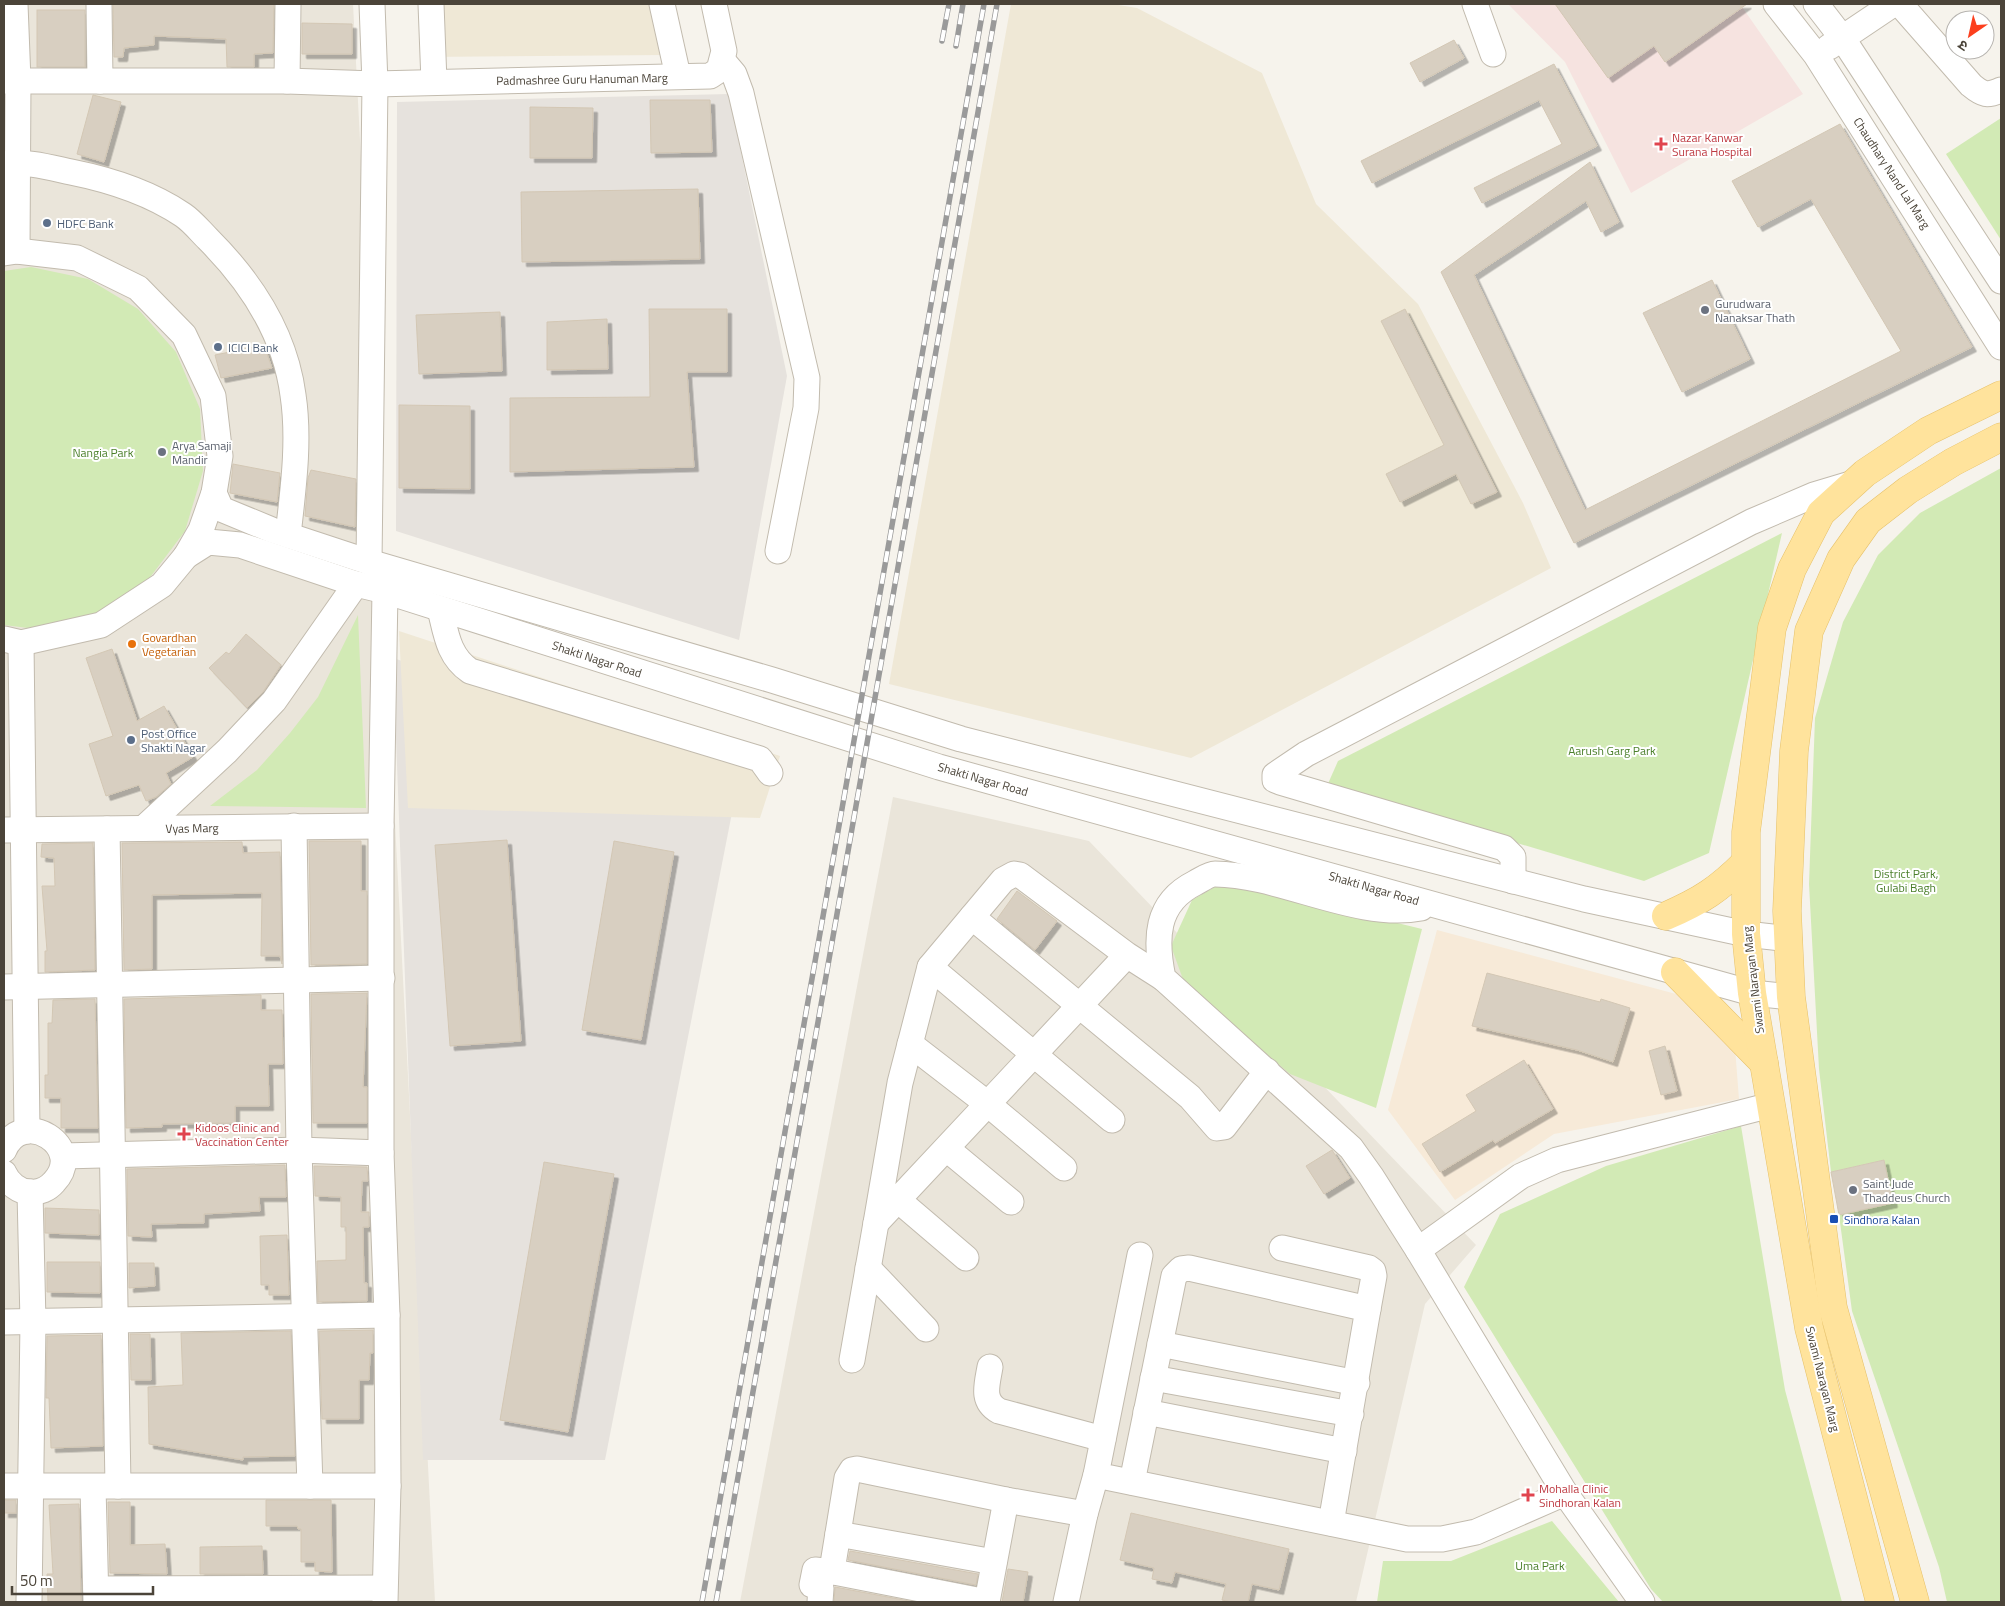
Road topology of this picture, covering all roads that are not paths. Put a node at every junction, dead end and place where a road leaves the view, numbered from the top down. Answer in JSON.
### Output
{"nodes":[{"id":1,"x":15,"y":4,"type":"edge"},
{"id":2,"x":99,"y":4,"type":"edge"},
{"id":3,"x":288,"y":4,"type":"edge"},
{"id":4,"x":372,"y":4,"type":"edge"},
{"id":5,"x":431,"y":4,"type":"edge"},
{"id":6,"x":662,"y":4,"type":"edge"},
{"id":7,"x":714,"y":4,"type":"edge"},
{"id":8,"x":1475,"y":4,"type":"edge"},
{"id":9,"x":1776,"y":4,"type":"edge"},
{"id":10,"x":1816,"y":4,"type":"edge"},
{"id":11,"x":1892,"y":4,"type":"edge"},
{"id":12,"x":1900,"y":4,"type":"edge"},
{"id":13,"x":1843,"y":39,"type":"junction"},
{"id":14,"x":1493,"y":54,"type":"dead end"},
{"id":15,"x":1816,"y":55,"type":"junction"},
{"id":16,"x":723,"y":61,"type":"junction"},
{"id":17,"x":678,"y":76,"type":"junction"},
{"id":18,"x":11,"y":81,"type":"edge"},
{"id":19,"x":100,"y":81,"type":"junction"},
{"id":20,"x":287,"y":81,"type":"junction"},
{"id":21,"x":434,"y":82,"type":"junction"},
{"id":22,"x":375,"y":84,"type":"junction"},
{"id":23,"x":2001,"y":90,"type":"edge"},
{"id":24,"x":11,"y":163,"type":"edge"},
{"id":25,"x":10,"y":252,"type":"edge"},
{"id":26,"x":2001,"y":281,"type":"edge"},
{"id":27,"x":2001,"y":347,"type":"edge"},
{"id":28,"x":2001,"y":395,"type":"edge"},
{"id":29,"x":2001,"y":438,"type":"edge"},
{"id":30,"x":1854,"y":483,"type":"junction"},
{"id":31,"x":214,"y":493,"type":"junction"},
{"id":32,"x":288,"y":535,"type":"junction"},
{"id":33,"x":778,"y":551,"type":"dead end"},
{"id":34,"x":186,"y":556,"type":"junction"},
{"id":35,"x":369,"y":562,"type":"junction"},
{"id":36,"x":356,"y":584,"type":"junction"},
{"id":37,"x":385,"y":591,"type":"junction"},
{"id":38,"x":440,"y":609,"type":"junction"},
{"id":39,"x":12,"y":641,"type":"edge"},
{"id":40,"x":770,"y":773,"type":"dead end"},
{"id":41,"x":294,"y":826,"type":"junction"},
{"id":42,"x":381,"y":826,"type":"junction"},
{"id":43,"x":144,"y":828,"type":"junction"},
{"id":44,"x":107,"y":829,"type":"junction"},
{"id":45,"x":13,"y":830,"type":"edge"},
{"id":46,"x":1745,"y":863,"type":"junction"},
{"id":47,"x":1514,"y":881,"type":"junction"},
{"id":48,"x":1435,"y":905,"type":"junction"},
{"id":49,"x":1666,"y":916,"type":"junction"},
{"id":50,"x":972,"y":917,"type":"junction"},
{"id":51,"x":1746,"y":934,"type":"junction"},
{"id":52,"x":1789,"y":939,"type":"junction"},
{"id":53,"x":1128,"y":955,"type":"junction"},
{"id":54,"x":930,"y":967,"type":"junction"},
{"id":55,"x":1675,"y":972,"type":"junction"},
{"id":56,"x":382,"y":978,"type":"junction"},
{"id":57,"x":1163,"y":978,"type":"junction"},
{"id":58,"x":298,"y":979,"type":"junction"},
{"id":59,"x":110,"y":985,"type":"junction"},
{"id":60,"x":14,"y":987,"type":"edge"},
{"id":61,"x":1752,"y":993,"type":"junction"},
{"id":62,"x":1791,"y":997,"type":"junction"},
{"id":63,"x":1080,"y":1006,"type":"junction"},
{"id":64,"x":910,"y":1044,"type":"junction"},
{"id":65,"x":1035,"y":1056,"type":"junction"},
{"id":66,"x":1764,"y":1063,"type":"junction"},
{"id":67,"x":1267,"y":1072,"type":"junction"},
{"id":68,"x":988,"y":1104,"type":"junction"},
{"id":69,"x":1771,"y":1104,"type":"junction"},
{"id":70,"x":1112,"y":1120,"type":"dead end"},
{"id":71,"x":27,"y":1131,"type":"junction"},
{"id":72,"x":947,"y":1149,"type":"junction"},
{"id":73,"x":4,"y":1150,"type":"edge"},
{"id":74,"x":299,"y":1150,"type":"junction"},
{"id":75,"x":381,"y":1153,"type":"junction"},
{"id":76,"x":113,"y":1154,"type":"junction"},
{"id":77,"x":63,"y":1156,"type":"junction"},
{"id":78,"x":1064,"y":1168,"type":"dead end"},
{"id":79,"x":4,"y":1173,"type":"edge"},
{"id":80,"x":30,"y":1192,"type":"junction"},
{"id":81,"x":898,"y":1200,"type":"junction"},
{"id":82,"x":1011,"y":1202,"type":"dead end"},
{"id":83,"x":876,"y":1223,"type":"junction"},
{"id":84,"x":1282,"y":1248,"type":"dead end"},
{"id":85,"x":1418,"y":1250,"type":"junction"},
{"id":86,"x":1140,"y":1255,"type":"dead end"},
{"id":87,"x":966,"y":1258,"type":"dead end"},
{"id":88,"x":868,"y":1268,"type":"junction"},
{"id":89,"x":1368,"y":1309,"type":"junction"},
{"id":90,"x":387,"y":1315,"type":"junction"},
{"id":91,"x":306,"y":1316,"type":"junction"},
{"id":92,"x":116,"y":1320,"type":"junction"},
{"id":93,"x":4,"y":1322,"type":"edge"},
{"id":94,"x":33,"y":1322,"type":"junction"},
{"id":95,"x":926,"y":1329,"type":"dead end"},
{"id":96,"x":1160,"y":1344,"type":"junction"},
{"id":97,"x":852,"y":1360,"type":"dead end"},
{"id":98,"x":990,"y":1367,"type":"dead end"},
{"id":99,"x":1153,"y":1378,"type":"junction"},
{"id":100,"x":1356,"y":1383,"type":"junction"},
{"id":101,"x":1146,"y":1412,"type":"junction"},
{"id":102,"x":1351,"y":1414,"type":"junction"},
{"id":103,"x":1103,"y":1439,"type":"junction"},
{"id":104,"x":1344,"y":1451,"type":"junction"},
{"id":105,"x":1096,"y":1475,"type":"junction"},
{"id":106,"x":1132,"y":1482,"type":"junction"},
{"id":107,"x":4,"y":1486,"type":"edge"},
{"id":108,"x":118,"y":1486,"type":"junction"},
{"id":109,"x":310,"y":1486,"type":"junction"},
{"id":110,"x":388,"y":1486,"type":"junction"},
{"id":111,"x":30,"y":1487,"type":"junction"},
{"id":112,"x":93,"y":1487,"type":"junction"},
{"id":113,"x":1565,"y":1493,"type":"junction"},
{"id":114,"x":1006,"y":1500,"type":"junction"},
{"id":115,"x":1085,"y":1514,"type":"junction"},
{"id":116,"x":1331,"y":1523,"type":"junction"},
{"id":117,"x":838,"y":1534,"type":"junction"},
{"id":118,"x":994,"y":1562,"type":"junction"},
{"id":119,"x":834,"y":1572,"type":"junction"},
{"id":120,"x":96,"y":1595,"type":"edge"},
{"id":121,"x":385,"y":1595,"type":"edge"},
{"id":122,"x":29,"y":1602,"type":"edge"},
{"id":123,"x":820,"y":1602,"type":"edge"},
{"id":124,"x":987,"y":1602,"type":"edge"},
{"id":125,"x":1066,"y":1602,"type":"edge"},
{"id":126,"x":1642,"y":1602,"type":"edge"},
{"id":127,"x":1880,"y":1602,"type":"edge"},
{"id":128,"x":1915,"y":1602,"type":"edge"}],
"edges":[{"from":1,"to":18,"type":"street"},
{"from":2,"to":19,"type":"street"},
{"from":3,"to":20,"type":"street"},
{"from":4,"to":22,"type":"street"},
{"from":5,"to":21,"type":"street"},
{"from":6,"to":17,"type":"street"},
{"from":7,"to":16,"type":"street"},
{"from":8,"to":14,"type":"street"},
{"from":9,"to":15,"type":"street","name":"Chaudhary Nand Lal Marg"},
{"from":10,"to":13,"type":"street"},
{"from":11,"to":13,"type":"street"},
{"from":12,"to":23,"type":"street"},
{"from":13,"to":15,"type":"street"},
{"from":13,"to":26,"type":"street"},
{"from":15,"to":27,"type":"street","name":"Chaudhary Nand Lal Marg"},
{"from":16,"to":17,"type":"street","name":"Padmashree Guru Hanuman Marg"},
{"from":16,"to":33,"type":"street"},
{"from":17,"to":21,"type":"street","name":"Padmashree Guru Hanuman Marg"},
{"from":18,"to":19,"type":"street","name":"Padmashree Guru Hanuman Marg"},
{"from":18,"to":24,"type":"street"},
{"from":19,"to":20,"type":"street","name":"Padmashree Guru Hanuman Marg"},
{"from":20,"to":22,"type":"street","name":"Padmashree Guru Hanuman Marg"},
{"from":21,"to":22,"type":"street","name":"Padmashree Guru Hanuman Marg"},
{"from":22,"to":35,"type":"street"},
{"from":24,"to":25,"type":"street"},
{"from":24,"to":32,"type":"street"},
{"from":25,"to":31,"type":"street"},
{"from":28,"to":30,"type":"main road","name":"Swami Narayan Marg"},
{"from":29,"to":52,"type":"main road"},
{"from":30,"to":46,"type":"main road","name":"Swami Narayan Marg"},
{"from":30,"to":47,"type":"street"},
{"from":31,"to":32,"type":"street"},
{"from":31,"to":34,"type":"street"},
{"from":32,"to":35,"type":"street"},
{"from":34,"to":36,"type":"street","name":"Shakti Nagar Road"},
{"from":34,"to":39,"type":"street"},
{"from":35,"to":47,"type":"street"},
{"from":36,"to":37,"type":"street","name":"Shakti Nagar Road"},
{"from":36,"to":43,"type":"street"},
{"from":37,"to":38,"type":"street","name":"Shakti Nagar Road"},
{"from":37,"to":42,"type":"street"},
{"from":38,"to":40,"type":"street"},
{"from":38,"to":48,"type":"street","name":"Shakti Nagar Road"},
{"from":39,"to":45,"type":"street"},
{"from":41,"to":42,"type":"street","name":"Vyas Marg"},
{"from":41,"to":43,"type":"street","name":"Vyas Marg"},
{"from":41,"to":58,"type":"street"},
{"from":42,"to":56,"type":"street"},
{"from":43,"to":44,"type":"street","name":"Vyas Marg"},
{"from":44,"to":45,"type":"street","name":"Vyas Marg"},
{"from":44,"to":59,"type":"street"},
{"from":45,"to":60,"type":"street"},
{"from":46,"to":49,"type":"main road"},
{"from":46,"to":51,"type":"main road","name":"Swami Narayan Marg"},
{"from":47,"to":49,"type":"street"},
{"from":48,"to":55,"type":"street","name":"Shakti Nagar Road"},
{"from":48,"to":57,"type":"street"},
{"from":49,"to":51,"type":"street"},
{"from":50,"to":53,"type":"street"},
{"from":50,"to":54,"type":"street"},
{"from":50,"to":63,"type":"street"},
{"from":51,"to":52,"type":"street"},
{"from":51,"to":61,"type":"main road","name":"Swami Narayan Marg"},
{"from":52,"to":62,"type":"main road"},
{"from":53,"to":57,"type":"street"},
{"from":53,"to":63,"type":"street"},
{"from":54,"to":64,"type":"street"},
{"from":54,"to":65,"type":"street"},
{"from":55,"to":61,"type":"street","name":"Shakti Nagar Road"},
{"from":55,"to":66,"type":"main road"},
{"from":56,"to":58,"type":"street"},
{"from":56,"to":75,"type":"street"},
{"from":57,"to":67,"type":"street"},
{"from":58,"to":59,"type":"street"},
{"from":58,"to":74,"type":"street"},
{"from":59,"to":60,"type":"street"},
{"from":59,"to":76,"type":"street"},
{"from":60,"to":71,"type":"street"},
{"from":61,"to":62,"type":"street","name":"Shakti Nagar Road"},
{"from":61,"to":66,"type":"main road","name":"Swami Narayan Marg"},
{"from":62,"to":128,"type":"main road"},
{"from":63,"to":65,"type":"street"},
{"from":63,"to":67,"type":"street"},
{"from":64,"to":68,"type":"street"},
{"from":64,"to":83,"type":"street"},
{"from":65,"to":68,"type":"street"},
{"from":65,"to":70,"type":"street"},
{"from":66,"to":69,"type":"main road","name":"Swami Narayan Marg"},
{"from":67,"to":85,"type":"street"},
{"from":68,"to":72,"type":"street"},
{"from":68,"to":78,"type":"street"},
{"from":69,"to":85,"type":"street"},
{"from":69,"to":127,"type":"main road","name":"Swami Narayan Marg"},
{"from":71,"to":73,"type":"street"},
{"from":71,"to":77,"type":"street"},
{"from":72,"to":81,"type":"street"},
{"from":72,"to":82,"type":"street"},
{"from":74,"to":75,"type":"street"},
{"from":74,"to":76,"type":"street"},
{"from":74,"to":91,"type":"street"},
{"from":75,"to":90,"type":"street"},
{"from":76,"to":77,"type":"street"},
{"from":76,"to":92,"type":"street"},
{"from":77,"to":80,"type":"street"},
{"from":79,"to":80,"type":"street"},
{"from":80,"to":94,"type":"street"},
{"from":81,"to":83,"type":"street"},
{"from":81,"to":87,"type":"street"},
{"from":83,"to":88,"type":"street"},
{"from":84,"to":89,"type":"street"},
{"from":85,"to":113,"type":"street"},
{"from":86,"to":103,"type":"street"},
{"from":88,"to":95,"type":"street"},
{"from":88,"to":97,"type":"street"},
{"from":89,"to":96,"type":"street"},
{"from":89,"to":100,"type":"street"},
{"from":90,"to":91,"type":"street"},
{"from":90,"to":110,"type":"street"},
{"from":91,"to":92,"type":"street"},
{"from":91,"to":109,"type":"street"},
{"from":92,"to":94,"type":"street"},
{"from":92,"to":108,"type":"street"},
{"from":93,"to":94,"type":"street"},
{"from":94,"to":111,"type":"street"},
{"from":96,"to":99,"type":"street"},
{"from":96,"to":100,"type":"street"},
{"from":98,"to":103,"type":"street"},
{"from":99,"to":101,"type":"street"},
{"from":99,"to":102,"type":"street"},
{"from":100,"to":102,"type":"street"},
{"from":101,"to":104,"type":"street"},
{"from":101,"to":106,"type":"street"},
{"from":102,"to":104,"type":"street"},
{"from":103,"to":105,"type":"street"},
{"from":104,"to":116,"type":"street"},
{"from":105,"to":106,"type":"street"},
{"from":105,"to":115,"type":"street"},
{"from":106,"to":116,"type":"street"},
{"from":107,"to":111,"type":"street"},
{"from":108,"to":109,"type":"street"},
{"from":108,"to":112,"type":"street"},
{"from":109,"to":110,"type":"street"},
{"from":110,"to":121,"type":"street"},
{"from":111,"to":112,"type":"street"},
{"from":111,"to":122,"type":"street"},
{"from":112,"to":120,"type":"street"},
{"from":113,"to":116,"type":"street"},
{"from":113,"to":126,"type":"street"},
{"from":114,"to":115,"type":"street"},
{"from":114,"to":117,"type":"street"},
{"from":114,"to":118,"type":"street"},
{"from":115,"to":125,"type":"street"},
{"from":117,"to":118,"type":"street"},
{"from":117,"to":119,"type":"street"},
{"from":118,"to":124,"type":"street"},
{"from":119,"to":123,"type":"street"},
{"from":119,"to":124,"type":"street"},
{"from":120,"to":121,"type":"street"}]}
